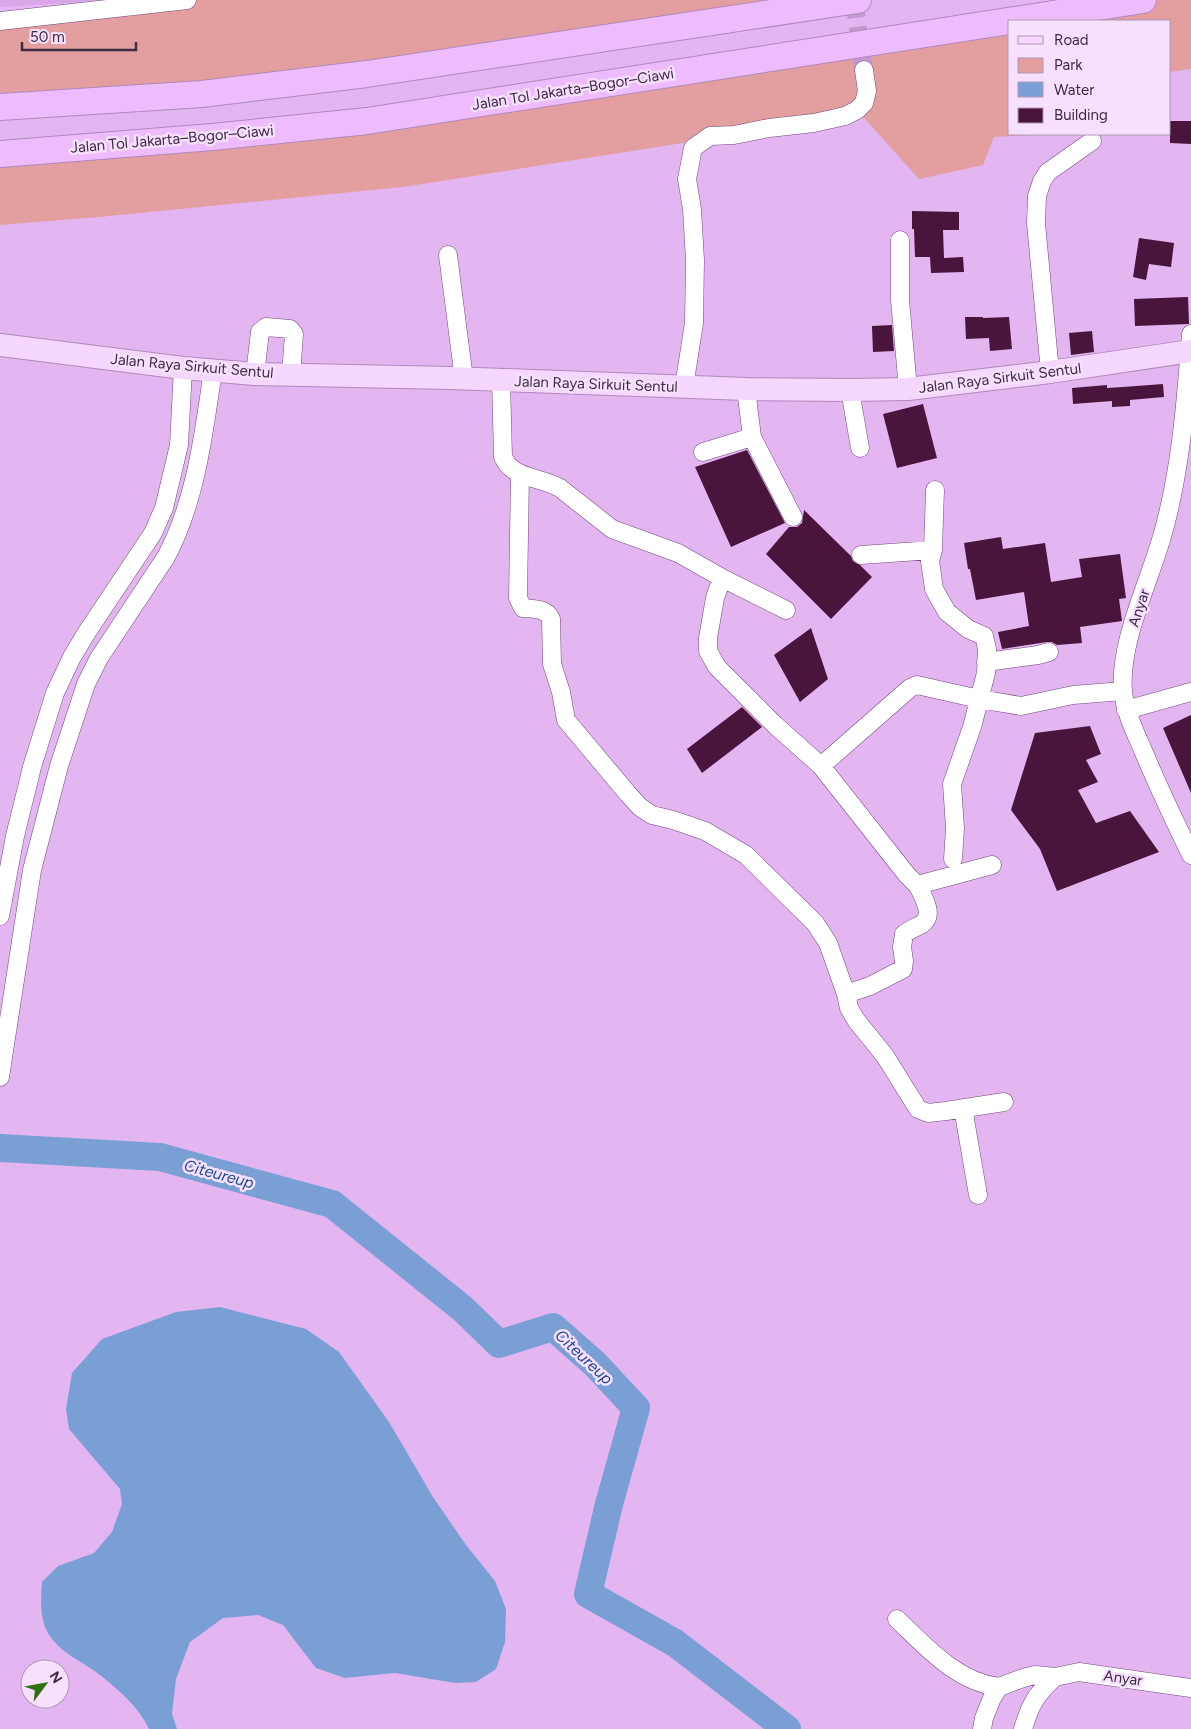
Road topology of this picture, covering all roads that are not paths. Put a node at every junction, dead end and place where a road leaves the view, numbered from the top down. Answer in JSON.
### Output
{"nodes":[{"id":1,"x":187,"y":0,"type":"edge"},
{"id":2,"x":858,"y":0,"type":"edge"},
{"id":3,"x":1143,"y":0,"type":"edge"},
{"id":4,"x":1014,"y":20,"type":"edge"},
{"id":5,"x":0,"y":21,"type":"edge"},
{"id":6,"x":1008,"y":21,"type":"edge"},
{"id":7,"x":864,"y":70,"type":"tunnel mouth"},
{"id":8,"x":0,"y":108,"type":"edge"},
{"id":9,"x":1092,"y":142,"type":"dead end"},
{"id":10,"x":0,"y":154,"type":"edge"},
{"id":11,"x":900,"y":240,"type":"dead end"},
{"id":12,"x":448,"y":256,"type":"dead end"},
{"id":13,"x":448,"y":343,"type":"dead end"},
{"id":14,"x":1191,"y":346,"type":"edge"},
{"id":15,"x":1,"y":350,"type":"edge"},
{"id":16,"x":183,"y":368,"type":"junction"},
{"id":17,"x":212,"y":370,"type":"junction"},
{"id":18,"x":1050,"y":372,"type":"junction"},
{"id":19,"x":255,"y":374,"type":"junction"},
{"id":20,"x":292,"y":375,"type":"junction"},
{"id":21,"x":458,"y":379,"type":"junction"},
{"id":22,"x":501,"y":380,"type":"junction"},
{"id":23,"x":684,"y":387,"type":"junction"},
{"id":24,"x":746,"y":389,"type":"junction"},
{"id":25,"x":908,"y":389,"type":"junction"},
{"id":26,"x":850,"y":390,"type":"junction"},
{"id":27,"x":752,"y":437,"type":"junction"},
{"id":28,"x":860,"y":448,"type":"dead end"},
{"id":29,"x":703,"y":452,"type":"dead end"},
{"id":30,"x":520,"y":473,"type":"junction"},
{"id":31,"x":173,"y":474,"type":"junction"},
{"id":32,"x":194,"y":477,"type":"junction"},
{"id":33,"x":936,"y":490,"type":"dead end"},
{"id":34,"x":792,"y":517,"type":"dead end"},
{"id":35,"x":933,"y":550,"type":"junction"},
{"id":36,"x":861,"y":555,"type":"dead end"},
{"id":37,"x":722,"y":578,"type":"junction"},
{"id":38,"x":786,"y":610,"type":"dead end"},
{"id":39,"x":1048,"y":652,"type":"dead end"},
{"id":40,"x":986,"y":662,"type":"junction"},
{"id":41,"x":1123,"y":691,"type":"junction"},
{"id":42,"x":1191,"y":692,"type":"edge"},
{"id":43,"x":979,"y":699,"type":"junction"},
{"id":44,"x":1126,"y":710,"type":"junction"},
{"id":45,"x":821,"y":766,"type":"junction"},
{"id":46,"x":1191,"y":855,"type":"edge"},
{"id":47,"x":954,"y":859,"type":"dead end"},
{"id":48,"x":992,"y":864,"type":"dead end"},
{"id":49,"x":918,"y":886,"type":"junction"},
{"id":50,"x":0,"y":916,"type":"edge"},
{"id":51,"x":846,"y":994,"type":"junction"},
{"id":52,"x":0,"y":1072,"type":"edge"},
{"id":53,"x":1004,"y":1102,"type":"dead end"},
{"id":54,"x":963,"y":1108,"type":"junction"},
{"id":55,"x":978,"y":1195,"type":"dead end"},
{"id":56,"x":897,"y":1619,"type":"dead end"},
{"id":57,"x":1055,"y":1677,"type":"junction"},
{"id":58,"x":1000,"y":1687,"type":"junction"},
{"id":59,"x":1191,"y":1688,"type":"edge"},
{"id":60,"x":983,"y":1723,"type":"edge"},
{"id":61,"x":1023,"y":1729,"type":"edge"}],
"edges":[{"from":1,"to":5,"type":"street"},
{"from":2,"to":8,"type":"highway"},
{"from":3,"to":4,"type":"highway","name":"Jalan Tol Jakarta–Bogor–Ciawi"},
{"from":6,"to":10,"type":"highway","name":"Jalan Tol Jakarta–Bogor–Ciawi"},
{"from":7,"to":23,"type":"street"},
{"from":9,"to":18,"type":"street"},
{"from":11,"to":25,"type":"street"},
{"from":12,"to":21,"type":"street"},
{"from":13,"to":21,"type":"street"},
{"from":14,"to":18,"type":"main road","name":"Jalan Raya Sirkuit Sentul"},
{"from":14,"to":41,"type":"street","name":"Anyar"},
{"from":15,"to":16,"type":"main road","name":"Jalan Raya Sirkuit Sentul"},
{"from":16,"to":17,"type":"main road","name":"Jalan Raya Sirkuit Sentul"},
{"from":16,"to":31,"type":"street"},
{"from":17,"to":19,"type":"main road","name":"Jalan Raya Sirkuit Sentul"},
{"from":17,"to":32,"type":"street"},
{"from":18,"to":25,"type":"main road","name":"Jalan Raya Sirkuit Sentul"},
{"from":19,"to":20,"type":"main road","name":"Jalan Raya Sirkuit Sentul"},
{"from":19,"to":20,"type":"street"},
{"from":20,"to":21,"type":"main road","name":"Jalan Raya Sirkuit Sentul"},
{"from":21,"to":22,"type":"main road","name":"Jalan Raya Sirkuit Sentul"},
{"from":22,"to":23,"type":"main road","name":"Jalan Raya Sirkuit Sentul"},
{"from":22,"to":30,"type":"street"},
{"from":23,"to":24,"type":"main road","name":"Jalan Raya Sirkuit Sentul"},
{"from":24,"to":26,"type":"main road","name":"Jalan Raya Sirkuit Sentul"},
{"from":24,"to":27,"type":"street"},
{"from":25,"to":26,"type":"main road","name":"Jalan Raya Sirkuit Sentul"},
{"from":26,"to":28,"type":"street"},
{"from":27,"to":29,"type":"street"},
{"from":27,"to":34,"type":"street"},
{"from":30,"to":37,"type":"street"},
{"from":30,"to":51,"type":"street"},
{"from":31,"to":32,"type":"street"},
{"from":31,"to":50,"type":"street"},
{"from":32,"to":52,"type":"street"},
{"from":33,"to":35,"type":"street"},
{"from":35,"to":36,"type":"street"},
{"from":35,"to":40,"type":"street"},
{"from":37,"to":38,"type":"street"},
{"from":37,"to":45,"type":"street"},
{"from":39,"to":40,"type":"street"},
{"from":40,"to":43,"type":"street"},
{"from":41,"to":43,"type":"street"},
{"from":41,"to":44,"type":"street","name":"Anyar"},
{"from":42,"to":44,"type":"street"},
{"from":43,"to":45,"type":"street"},
{"from":43,"to":47,"type":"street"},
{"from":44,"to":46,"type":"street","name":"Anyar"},
{"from":45,"to":49,"type":"street"},
{"from":48,"to":49,"type":"street"},
{"from":49,"to":51,"type":"street"},
{"from":51,"to":54,"type":"street"},
{"from":53,"to":54,"type":"street"},
{"from":54,"to":55,"type":"street"},
{"from":56,"to":58,"type":"street"},
{"from":57,"to":58,"type":"street","name":"Anyar"},
{"from":57,"to":59,"type":"street","name":"Anyar"},
{"from":57,"to":61,"type":"street"},
{"from":58,"to":60,"type":"street"}]}
